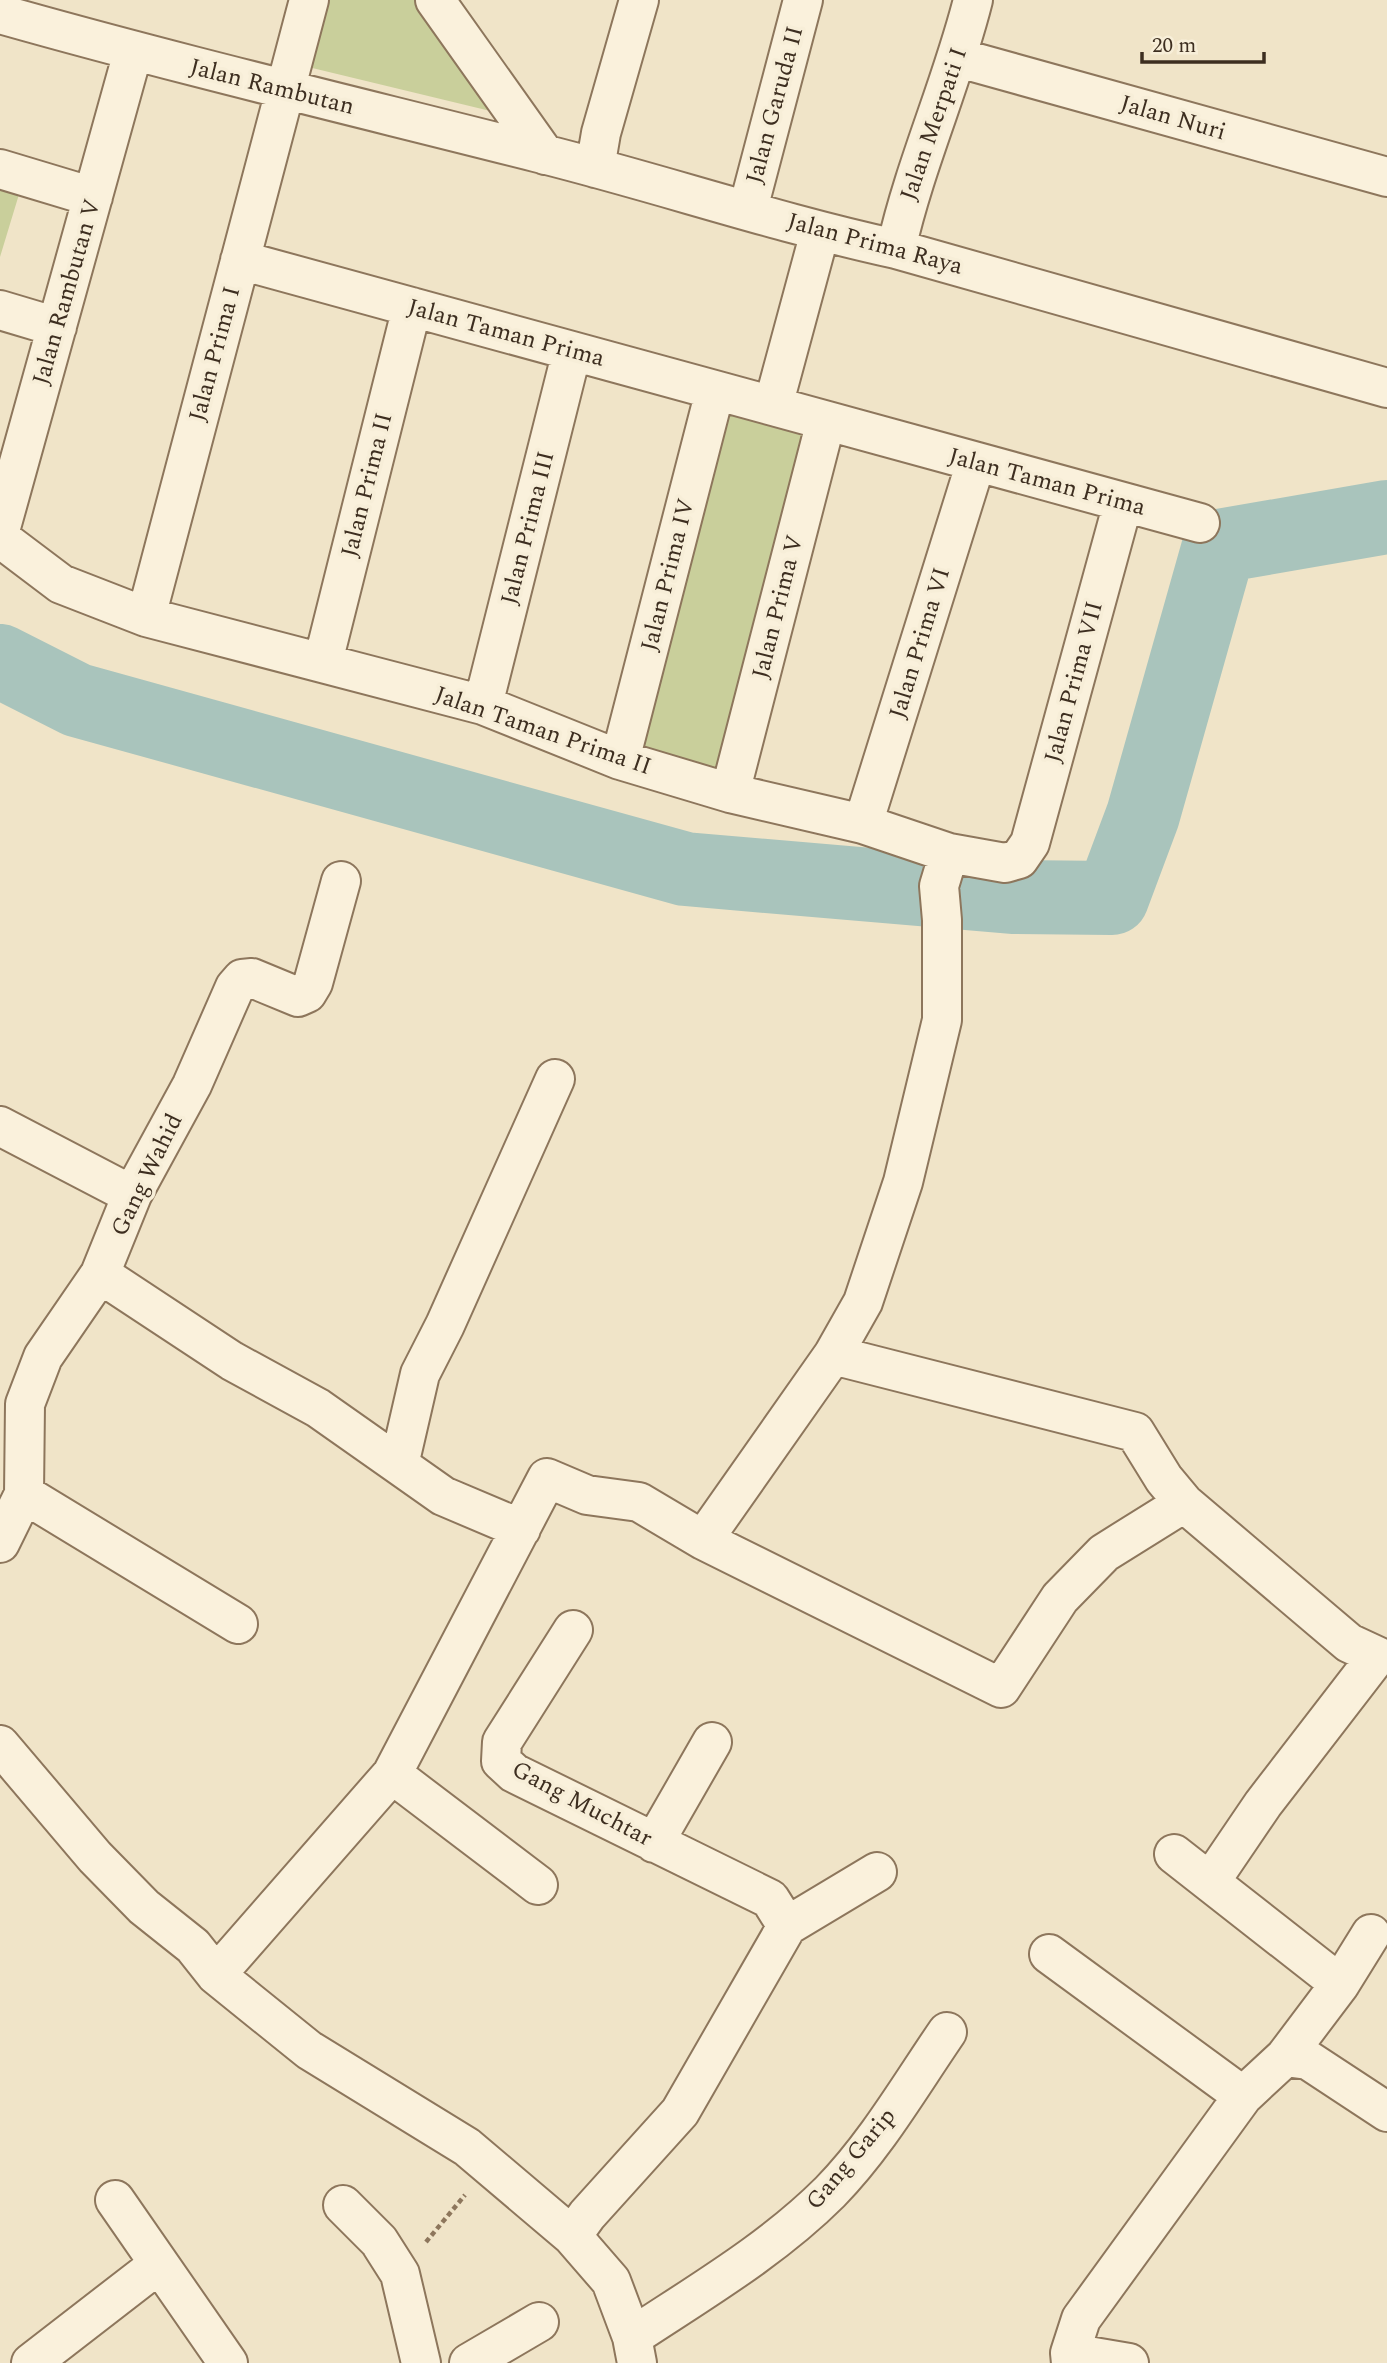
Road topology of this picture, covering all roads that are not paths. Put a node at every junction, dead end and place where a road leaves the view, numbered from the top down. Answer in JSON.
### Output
{"nodes":[{"id":1,"x":309,"y":0,"type":"edge"},
{"id":2,"x":435,"y":0,"type":"edge"},
{"id":3,"x":639,"y":0,"type":"edge"},
{"id":4,"x":803,"y":0,"type":"edge"},
{"id":5,"x":974,"y":0,"type":"edge"},
{"id":6,"x":0,"y":14,"type":"edge"},
{"id":7,"x":133,"y":52,"type":"junction"},
{"id":8,"x":959,"y":58,"type":"junction"},
{"id":9,"x":285,"y":91,"type":"junction"},
{"id":10,"x":545,"y":155,"type":"junction"},
{"id":11,"x":595,"y":168,"type":"junction"},
{"id":12,"x":0,"y":169,"type":"edge"},
{"id":13,"x":1387,"y":177,"type":"edge"},
{"id":14,"x":93,"y":197,"type":"junction"},
{"id":15,"x":748,"y":209,"type":"junction"},
{"id":16,"x":820,"y":232,"type":"junction"},
{"id":17,"x":896,"y":249,"type":"junction"},
{"id":18,"x":240,"y":260,"type":"junction"},
{"id":19,"x":412,"y":307,"type":"junction"},
{"id":20,"x":0,"y":310,"type":"edge"},
{"id":21,"x":57,"y":327,"type":"junction"},
{"id":22,"x":572,"y":351,"type":"junction"},
{"id":23,"x":1387,"y":388,"type":"edge"},
{"id":24,"x":715,"y":391,"type":"junction"},
{"id":25,"x":773,"y":406,"type":"junction"},
{"id":26,"x":826,"y":421,"type":"junction"},
{"id":27,"x":976,"y":462,"type":"junction"},
{"id":28,"x":1123,"y":503,"type":"junction"},
{"id":29,"x":1200,"y":523,"type":"dead end"},
{"id":30,"x":0,"y":531,"type":"edge"},
{"id":31,"x":0,"y":538,"type":"edge"},
{"id":32,"x":146,"y":617,"type":"junction"},
{"id":33,"x":323,"y":662,"type":"junction"},
{"id":34,"x":483,"y":705,"type":"junction"},
{"id":35,"x":620,"y":760,"type":"junction"},
{"id":36,"x":730,"y":793,"type":"junction"},
{"id":37,"x":863,"y":824,"type":"junction"},
{"id":38,"x":1019,"y":859,"type":"joint"},
{"id":39,"x":341,"y":881,"type":"dead end"},
{"id":40,"x":943,"y":887,"type":"junction"},
{"id":41,"x":555,"y":1079,"type":"dead end"},
{"id":42,"x":0,"y":1126,"type":"edge"},
{"id":43,"x":132,"y":1195,"type":"junction"},
{"id":44,"x":100,"y":1275,"type":"junction"},
{"id":45,"x":833,"y":1355,"type":"junction"},
{"id":46,"x":399,"y":1465,"type":"junction"},
{"id":47,"x":24,"y":1494,"type":"junction"},
{"id":48,"x":1184,"y":1503,"type":"junction"},
{"id":49,"x":521,"y":1529,"type":"junction"},
{"id":50,"x":702,"y":1540,"type":"junction"},
{"id":51,"x":0,"y":1543,"type":"edge"},
{"id":52,"x":238,"y":1624,"type":"dead end"},
{"id":53,"x":573,"y":1630,"type":"dead end"},
{"id":54,"x":1382,"y":1649,"type":"edge"},
{"id":55,"x":712,"y":1742,"type":"dead end"},
{"id":56,"x":0,"y":1745,"type":"edge"},
{"id":57,"x":392,"y":1774,"type":"junction"},
{"id":58,"x":654,"y":1843,"type":"junction"},
{"id":59,"x":1174,"y":1854,"type":"dead end"},
{"id":60,"x":877,"y":1872,"type":"dead end"},
{"id":61,"x":1210,"y":1882,"type":"junction"},
{"id":62,"x":538,"y":1885,"type":"dead end"},
{"id":63,"x":788,"y":1926,"type":"junction"},
{"id":64,"x":1371,"y":1934,"type":"dead end"},
{"id":65,"x":1049,"y":1954,"type":"dead end"},
{"id":66,"x":216,"y":1975,"type":"junction"},
{"id":67,"x":1340,"y":1983,"type":"junction"},
{"id":68,"x":947,"y":2032,"type":"dead end"},
{"id":69,"x":1285,"y":2057,"type":"junction"},
{"id":70,"x":1243,"y":2096,"type":"junction"},
{"id":71,"x":1387,"y":2112,"type":"edge"},
{"id":72,"x":115,"y":2200,"type":"dead end"},
{"id":73,"x":343,"y":2206,"type":"dead end"},
{"id":74,"x":572,"y":2236,"type":"junction"},
{"id":75,"x":159,"y":2264,"type":"junction"},
{"id":76,"x":539,"y":2322,"type":"dead end"},
{"id":77,"x":635,"y":2350,"type":"edge"},
{"id":78,"x":1071,"y":2358,"type":"edge"},
{"id":79,"x":31,"y":2363,"type":"edge"},
{"id":80,"x":228,"y":2363,"type":"edge"},
{"id":81,"x":421,"y":2363,"type":"edge"},
{"id":82,"x":469,"y":2363,"type":"edge"},
{"id":83,"x":1129,"y":2363,"type":"edge"}],
"edges":[{"from":1,"to":9,"type":"street","name":"Jalan Prima I"},
{"from":2,"to":10,"type":"street"},
{"from":3,"to":11,"type":"street"},
{"from":4,"to":15,"type":"street","name":"Jalan Garuda II"},
{"from":5,"to":8,"type":"street","name":"Jalan Merpati I"},
{"from":6,"to":7,"type":"street","name":"Jalan Rambutan"},
{"from":7,"to":9,"type":"street","name":"Jalan Rambutan"},
{"from":7,"to":14,"type":"street","name":"Jalan Rambutan V"},
{"from":8,"to":13,"type":"street","name":"Jalan Nuri"},
{"from":8,"to":17,"type":"street","name":"Jalan Merpati I"},
{"from":9,"to":10,"type":"street","name":"Jalan Rambutan"},
{"from":9,"to":18,"type":"street","name":"Jalan Prima I"},
{"from":10,"to":11,"type":"street","name":"Jalan Prima Raya"},
{"from":11,"to":15,"type":"street","name":"Jalan Prima Raya"},
{"from":12,"to":14,"type":"street"},
{"from":14,"to":21,"type":"street","name":"Jalan Rambutan V"},
{"from":15,"to":16,"type":"street","name":"Jalan Prima Raya"},
{"from":16,"to":17,"type":"street","name":"Jalan Prima Raya"},
{"from":16,"to":25,"type":"street"},
{"from":17,"to":23,"type":"street","name":"Jalan Prima Raya"},
{"from":18,"to":19,"type":"street","name":"Jalan Taman Prima"},
{"from":18,"to":32,"type":"street","name":"Jalan Prima I"},
{"from":19,"to":22,"type":"street","name":"Jalan Taman Prima"},
{"from":19,"to":33,"type":"street","name":"Jalan Prima II"},
{"from":20,"to":21,"type":"street"},
{"from":21,"to":30,"type":"street","name":"Jalan Rambutan V"},
{"from":22,"to":24,"type":"street","name":"Jalan Taman Prima"},
{"from":22,"to":34,"type":"street","name":"Jalan Prima III"},
{"from":24,"to":25,"type":"street","name":"Jalan Taman Prima"},
{"from":24,"to":35,"type":"street","name":"Jalan Prima IV"},
{"from":25,"to":26,"type":"street","name":"Jalan Taman Prima"},
{"from":26,"to":27,"type":"street","name":"Jalan Taman Prima"},
{"from":26,"to":36,"type":"street","name":"Jalan Prima V"},
{"from":27,"to":28,"type":"street","name":"Jalan Taman Prima"},
{"from":27,"to":37,"type":"street","name":"Jalan Prima VI"},
{"from":28,"to":29,"type":"street","name":"Jalan Taman Prima"},
{"from":28,"to":38,"type":"street","name":"Jalan Prima VII"},
{"from":31,"to":32,"type":"street","name":"Jalan Taman Prima II"},
{"from":32,"to":33,"type":"street","name":"Jalan Taman Prima II"},
{"from":33,"to":34,"type":"street","name":"Jalan Taman Prima II"},
{"from":34,"to":35,"type":"street","name":"Jalan Taman Prima II"},
{"from":35,"to":36,"type":"street","name":"Jalan Taman Prima II"},
{"from":36,"to":37,"type":"street","name":"Jalan Taman Prima II"},
{"from":37,"to":40,"type":"street","name":"Jalan Taman Prima II"},
{"from":38,"to":40,"type":"street","name":"Jalan Taman Prima II"},
{"from":39,"to":43,"type":"street","name":"Gang Wahid"},
{"from":40,"to":45,"type":"street"},
{"from":41,"to":46,"type":"street"},
{"from":42,"to":43,"type":"street"},
{"from":43,"to":44,"type":"street","name":"Gang Wahid"},
{"from":44,"to":46,"type":"street"},
{"from":44,"to":47,"type":"street","name":"Gang Wahid"},
{"from":45,"to":48,"type":"street"},
{"from":45,"to":50,"type":"street"},
{"from":46,"to":49,"type":"street"},
{"from":47,"to":51,"type":"street","name":"Gang Wahid"},
{"from":47,"to":52,"type":"street"},
{"from":48,"to":50,"type":"street"},
{"from":48,"to":54,"type":"street"},
{"from":49,"to":50,"type":"street"},
{"from":49,"to":57,"type":"street"},
{"from":53,"to":58,"type":"street","name":"Gang Muchtar"},
{"from":54,"to":61,"type":"street"},
{"from":55,"to":58,"type":"street"},
{"from":56,"to":66,"type":"street"},
{"from":57,"to":62,"type":"street"},
{"from":57,"to":66,"type":"street"},
{"from":58,"to":63,"type":"street","name":"Gang Muchtar"},
{"from":59,"to":61,"type":"street"},
{"from":60,"to":63,"type":"street"},
{"from":61,"to":67,"type":"street"},
{"from":63,"to":74,"type":"street"},
{"from":64,"to":67,"type":"street"},
{"from":65,"to":70,"type":"street"},
{"from":66,"to":74,"type":"street"},
{"from":67,"to":69,"type":"street"},
{"from":68,"to":77,"type":"street","name":"Gang Garip"},
{"from":69,"to":70,"type":"street"},
{"from":69,"to":71,"type":"street"},
{"from":70,"to":78,"type":"street"},
{"from":72,"to":75,"type":"street"},
{"from":73,"to":81,"type":"street"},
{"from":74,"to":77,"type":"street"},
{"from":75,"to":79,"type":"street"},
{"from":75,"to":80,"type":"street"},
{"from":76,"to":82,"type":"street"},
{"from":78,"to":83,"type":"street"}]}
